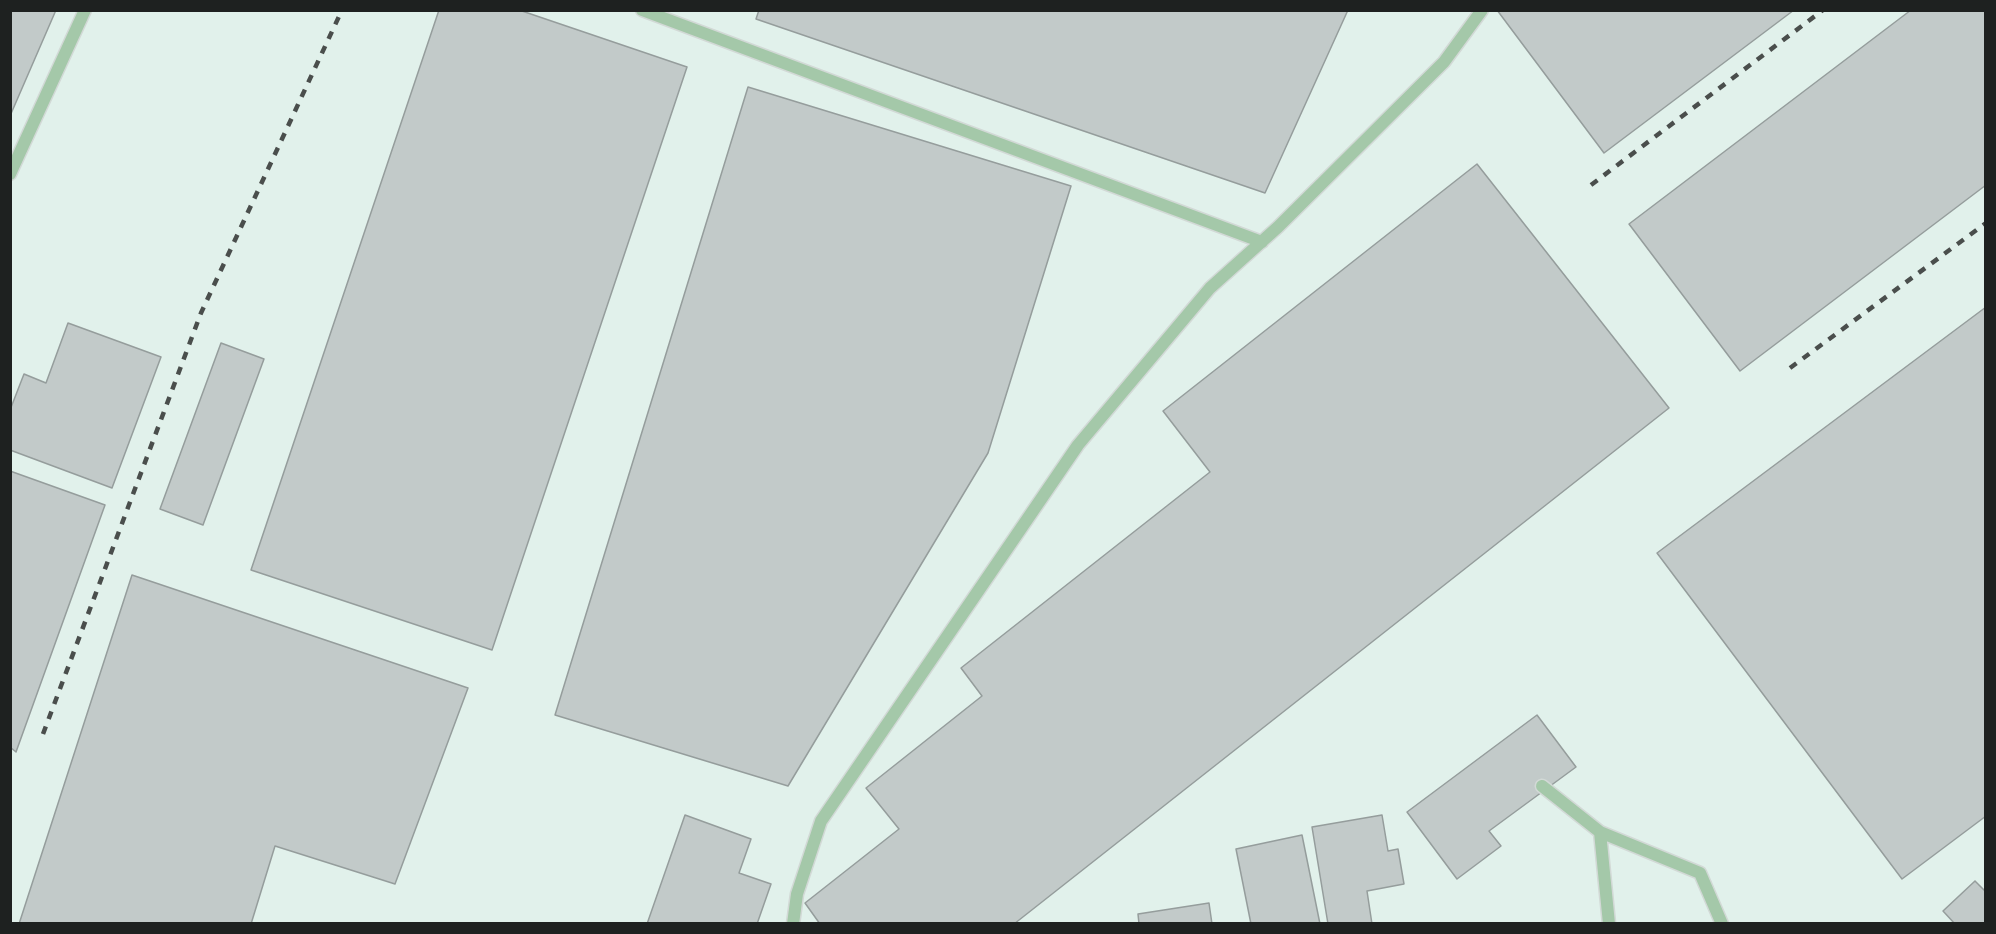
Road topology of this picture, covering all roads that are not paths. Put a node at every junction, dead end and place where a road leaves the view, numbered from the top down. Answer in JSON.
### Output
{"nodes":[{"id":1,"x":85,"y":10,"type":"edge"},
{"id":2,"x":642,"y":10,"type":"edge"},
{"id":3,"x":1482,"y":10,"type":"edge"},
{"id":4,"x":10,"y":174,"type":"edge"},
{"id":5,"x":1262,"y":242,"type":"junction"},
{"id":6,"x":1542,"y":786,"type":"dead end"},
{"id":7,"x":1600,"y":832,"type":"junction"},
{"id":8,"x":793,"y":924,"type":"edge"},
{"id":9,"x":1609,"y":924,"type":"edge"},
{"id":10,"x":1722,"y":924,"type":"edge"}],
"edges":[{"from":1,"to":4,"type":"lane"},
{"from":2,"to":5,"type":"lane"},
{"from":3,"to":5,"type":"lane"},
{"from":5,"to":8,"type":"lane"},
{"from":6,"to":7,"type":"lane"},
{"from":7,"to":9,"type":"lane"},
{"from":7,"to":10,"type":"lane"}]}
